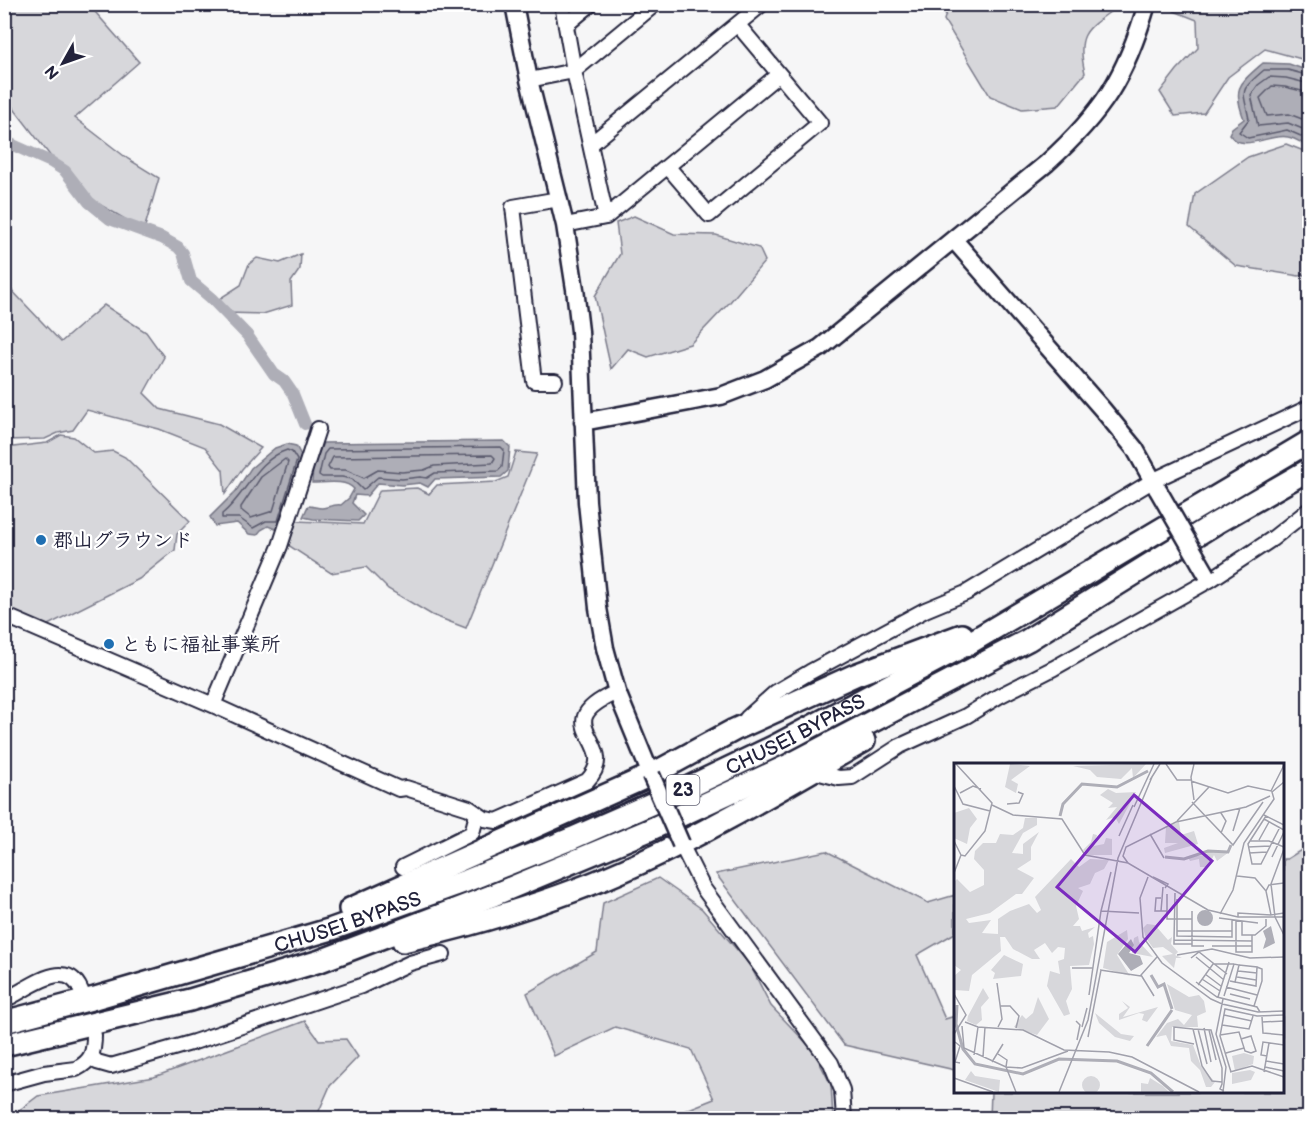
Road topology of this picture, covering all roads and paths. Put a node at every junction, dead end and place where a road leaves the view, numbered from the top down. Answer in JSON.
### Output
{"nodes":[{"id":1,"x":514,"y":4,"type":"edge"},
{"id":2,"x":562,"y":4,"type":"edge"},
{"id":3,"x":591,"y":4,"type":"edge"},
{"id":4,"x":655,"y":4,"type":"edge"},
{"id":5,"x":762,"y":4,"type":"edge"},
{"id":6,"x":1147,"y":4,"type":"edge"},
{"id":7,"x":566,"y":25,"type":"junction"},
{"id":8,"x":738,"y":25,"type":"junction"},
{"id":9,"x":574,"y":71,"type":"junction"},
{"id":10,"x":779,"y":74,"type":"junction"},
{"id":11,"x":529,"y":80,"type":"junction"},
{"id":12,"x":591,"y":144,"type":"junction"},
{"id":13,"x":668,"y":167,"type":"junction"},
{"id":14,"x":559,"y":199,"type":"junction"},
{"id":15,"x":606,"y":217,"type":"junction"},
{"id":16,"x":565,"y":225,"type":"junction"},
{"id":17,"x":954,"y":240,"type":"junction"},
{"id":18,"x":555,"y":381,"type":"dead end"},
{"id":19,"x":1310,"y":407,"type":"edge"},
{"id":20,"x":583,"y":422,"type":"junction"},
{"id":21,"x":318,"y":429,"type":"dead end"},
{"id":22,"x":1310,"y":441,"type":"edge"},
{"id":23,"x":1310,"y":469,"type":"edge"},
{"id":24,"x":1156,"y":485,"type":"junction"},
{"id":25,"x":1310,"y":509,"type":"edge"},
{"id":26,"x":1209,"y":577,"type":"junction"},
{"id":27,"x":1022,"y":612,"type":"junction"},
{"id":28,"x":4,"y":615,"type":"edge"},
{"id":29,"x":1028,"y":640,"type":"junction"},
{"id":30,"x":617,"y":692,"type":"junction"},
{"id":31,"x":213,"y":705,"type":"junction"},
{"id":32,"x":734,"y":730,"type":"junction"},
{"id":33,"x":812,"y":771,"type":"junction"},
{"id":34,"x":651,"y":775,"type":"junction"},
{"id":35,"x":477,"y":814,"type":"junction"},
{"id":36,"x":681,"y":843,"type":"junction"},
{"id":37,"x":403,"y":867,"type":"dead end"},
{"id":38,"x":444,"y":954,"type":"dead end"},
{"id":39,"x":320,"y":961,"type":"junction"},
{"id":40,"x":213,"y":964,"type":"junction"},
{"id":41,"x":83,"y":996,"type":"dead end"},
{"id":42,"x":4,"y":1000,"type":"edge"},
{"id":43,"x":4,"y":1022,"type":"edge"},
{"id":44,"x":94,"y":1035,"type":"dead end"},
{"id":45,"x":4,"y":1045,"type":"edge"},
{"id":46,"x":92,"y":1057,"type":"junction"},
{"id":47,"x":4,"y":1084,"type":"edge"},
{"id":48,"x":844,"y":1119,"type":"edge"}],
"edges":[{"from":1,"to":11,"type":"street"},
{"from":2,"to":7,"type":"street"},
{"from":3,"to":7,"type":"street"},
{"from":4,"to":9,"type":"street"},
{"from":5,"to":8,"type":"street"},
{"from":6,"to":17,"type":"street"},
{"from":7,"to":9,"type":"street"},
{"from":8,"to":10,"type":"street"},
{"from":8,"to":12,"type":"street"},
{"from":9,"to":11,"type":"street"},
{"from":9,"to":12,"type":"street"},
{"from":10,"to":13,"type":"street"},
{"from":10,"to":13,"type":"street"},
{"from":11,"to":14,"type":"street"},
{"from":12,"to":15,"type":"street"},
{"from":13,"to":15,"type":"street"},
{"from":14,"to":16,"type":"street"},
{"from":14,"to":18,"type":"street"},
{"from":15,"to":16,"type":"street"},
{"from":16,"to":20,"type":"street"},
{"from":17,"to":20,"type":"street"},
{"from":17,"to":24,"type":"street"},
{"from":19,"to":24,"type":"street"},
{"from":20,"to":30,"type":"street"},
{"from":21,"to":31,"type":"street"},
{"from":22,"to":27,"type":"highway","name":"CHUSEI BYPASS","number":"23"},
{"from":23,"to":29,"type":"highway","name":"CHUSEI BYPASS","number":"23"},
{"from":24,"to":26,"type":"street","bridge":true},
{"from":24,"to":32,"type":"street"},
{"from":25,"to":26,"type":"street"},
{"from":26,"to":33,"type":"street"},
{"from":27,"to":32,"type":"highway"},
{"from":27,"to":40,"type":"highway","name":"CHUSEI BYPASS","number":"23"},
{"from":28,"to":31,"type":"street"},
{"from":29,"to":33,"type":"highway"},
{"from":29,"to":39,"type":"highway","name":"CHUSEI BYPASS","number":"23"},
{"from":30,"to":34,"type":"street"},
{"from":30,"to":35,"type":"street"},
{"from":31,"to":35,"type":"street"},
{"from":32,"to":34,"type":"highway"},
{"from":33,"to":36,"type":"highway"},
{"from":34,"to":36,"type":"street","bridge":true},
{"from":34,"to":40,"type":"highway"},
{"from":35,"to":37,"type":"street"},
{"from":36,"to":39,"type":"highway"},
{"from":36,"to":48,"type":"street"},
{"from":38,"to":46,"type":"street"},
{"from":39,"to":45,"type":"highway","name":"CHUSEI BYPASS","number":"23"},
{"from":40,"to":43,"type":"highway","name":"CHUSEI BYPASS","number":"23"},
{"from":41,"to":42,"type":"street"},
{"from":44,"to":46,"type":"street"},
{"from":46,"to":47,"type":"street"}]}
